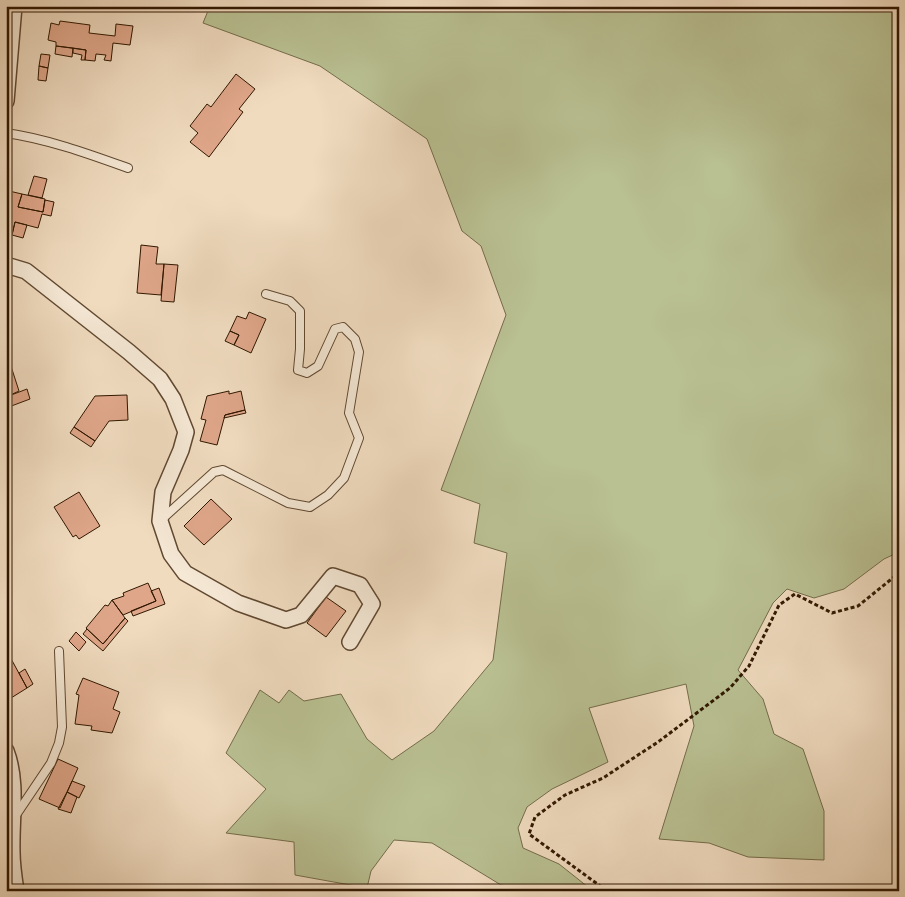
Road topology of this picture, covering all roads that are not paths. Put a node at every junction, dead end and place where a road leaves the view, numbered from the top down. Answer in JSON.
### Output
{"nodes":[{"id":1,"x":14,"y":6,"type":"edge"},
{"id":2,"x":6,"y":101,"type":"edge"},
{"id":3,"x":6,"y":133,"type":"edge"},
{"id":4,"x":128,"y":168,"type":"dead end"},
{"id":5,"x":6,"y":264,"type":"edge"},
{"id":6,"x":266,"y":294,"type":"dead end"},
{"id":7,"x":160,"y":521,"type":"junction"},
{"id":8,"x":350,"y":642,"type":"dead end"},
{"id":9,"x":59,"y":651,"type":"dead end"},
{"id":10,"x":6,"y":751,"type":"edge"},
{"id":11,"x":12,"y":819,"type":"junction"},
{"id":12,"x":16,"y":891,"type":"edge"}],
"edges":[{"from":1,"to":2,"type":"street"},
{"from":3,"to":4,"type":"lane"},
{"from":5,"to":7,"type":"street"},
{"from":6,"to":7,"type":"lane"},
{"from":7,"to":8,"type":"street"},
{"from":9,"to":11,"type":"lane"},
{"from":10,"to":11,"type":"street"},
{"from":11,"to":12,"type":"street"}]}
